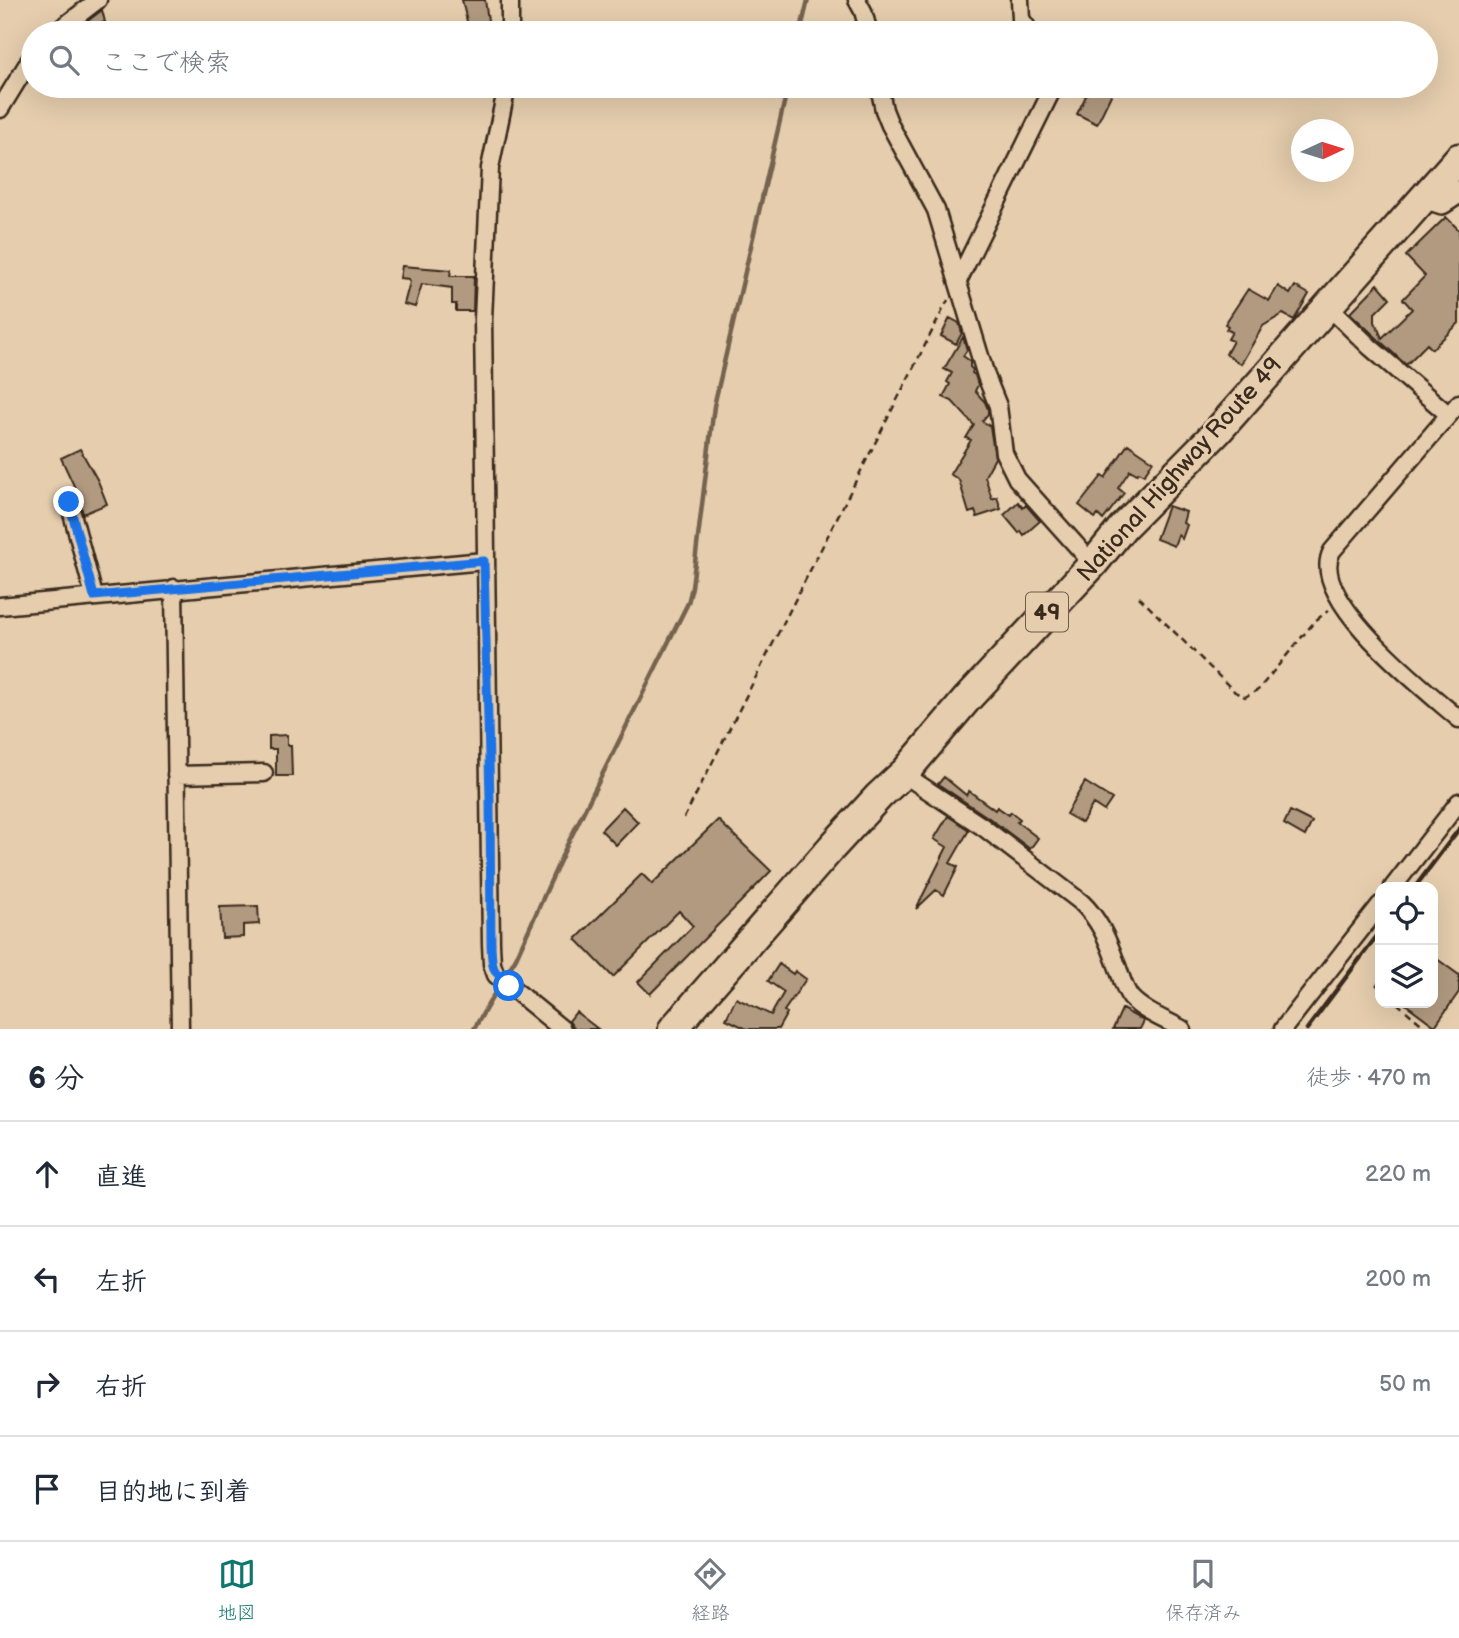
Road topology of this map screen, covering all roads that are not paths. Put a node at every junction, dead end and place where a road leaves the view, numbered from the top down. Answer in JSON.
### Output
{"nodes":[{"id":1,"x":98,"y":0,"type":"edge"},
{"id":2,"x":510,"y":0,"type":"edge"},
{"id":3,"x":857,"y":0,"type":"edge"},
{"id":4,"x":1020,"y":0,"type":"edge"},
{"id":5,"x":71,"y":21,"type":"edge"},
{"id":6,"x":510,"y":21,"type":"edge"},
{"id":7,"x":866,"y":21,"type":"edge"},
{"id":8,"x":1022,"y":21,"type":"edge"},
{"id":9,"x":21,"y":69,"type":"edge"},
{"id":10,"x":6,"y":87,"type":"edge"},
{"id":11,"x":505,"y":98,"type":"edge"},
{"id":12,"x":882,"y":98,"type":"edge"},
{"id":13,"x":1048,"y":98,"type":"edge"},
{"id":14,"x":0,"y":109,"type":"edge"},
{"id":15,"x":1459,"y":158,"type":"edge"},
{"id":16,"x":1459,"y":192,"type":"edge"},
{"id":17,"x":1424,"y":197,"type":"junction"},
{"id":18,"x":958,"y":281,"type":"junction"},
{"id":19,"x":1328,"y":306,"type":"junction"},
{"id":20,"x":1454,"y":409,"type":"edge"},
{"id":21,"x":69,"y":502,"type":"dead end"},
{"id":22,"x":484,"y":561,"type":"junction"},
{"id":23,"x":1093,"y":564,"type":"junction"},
{"id":24,"x":174,"y":589,"type":"junction"},
{"id":25,"x":94,"y":596,"type":"junction"},
{"id":26,"x":0,"y":606,"type":"edge"},
{"id":27,"x":1459,"y":719,"type":"edge"},
{"id":28,"x":906,"y":771,"type":"junction"},
{"id":29,"x":264,"y":773,"type":"dead end"},
{"id":30,"x":176,"y":775,"type":"junction"},
{"id":31,"x":1459,"y":802,"type":"edge"},
{"id":32,"x":1398,"y":882,"type":"edge"},
{"id":33,"x":1375,"y":911,"type":"edge"},
{"id":34,"x":180,"y":1029,"type":"edge"},
{"id":35,"x":562,"y":1029,"type":"edge"},
{"id":36,"x":673,"y":1029,"type":"edge"},
{"id":37,"x":1182,"y":1029,"type":"edge"},
{"id":38,"x":1283,"y":1029,"type":"edge"}],
"edges":[{"from":1,"to":5,"type":"street"},
{"from":2,"to":6,"type":"street"},
{"from":3,"to":7,"type":"street"},
{"from":4,"to":8,"type":"street"},
{"from":9,"to":10,"type":"street"},
{"from":10,"to":14,"type":"street"},
{"from":11,"to":22,"type":"street"},
{"from":12,"to":18,"type":"street"},
{"from":13,"to":18,"type":"street"},
{"from":15,"to":17,"type":"highway","name":"National Highway Route 49","number":"49"},
{"from":16,"to":17,"type":"main road"},
{"from":17,"to":19,"type":"highway","name":"National Highway Route 49","number":"49"},
{"from":18,"to":23,"type":"street"},
{"from":19,"to":20,"type":"street"},
{"from":19,"to":23,"type":"highway","name":"National Highway Route 49","number":"49"},
{"from":20,"to":27,"type":"street"},
{"from":21,"to":25,"type":"street"},
{"from":22,"to":24,"type":"street"},
{"from":22,"to":35,"type":"street"},
{"from":23,"to":28,"type":"highway","name":"National Highway Route 49","number":"49"},
{"from":24,"to":25,"type":"street"},
{"from":24,"to":30,"type":"street"},
{"from":25,"to":26,"type":"street"},
{"from":28,"to":36,"type":"highway","name":"National Highway Route 49","number":"49"},
{"from":28,"to":37,"type":"street"},
{"from":29,"to":30,"type":"street"},
{"from":30,"to":34,"type":"street"},
{"from":31,"to":32,"type":"street"},
{"from":33,"to":38,"type":"street"}]}
